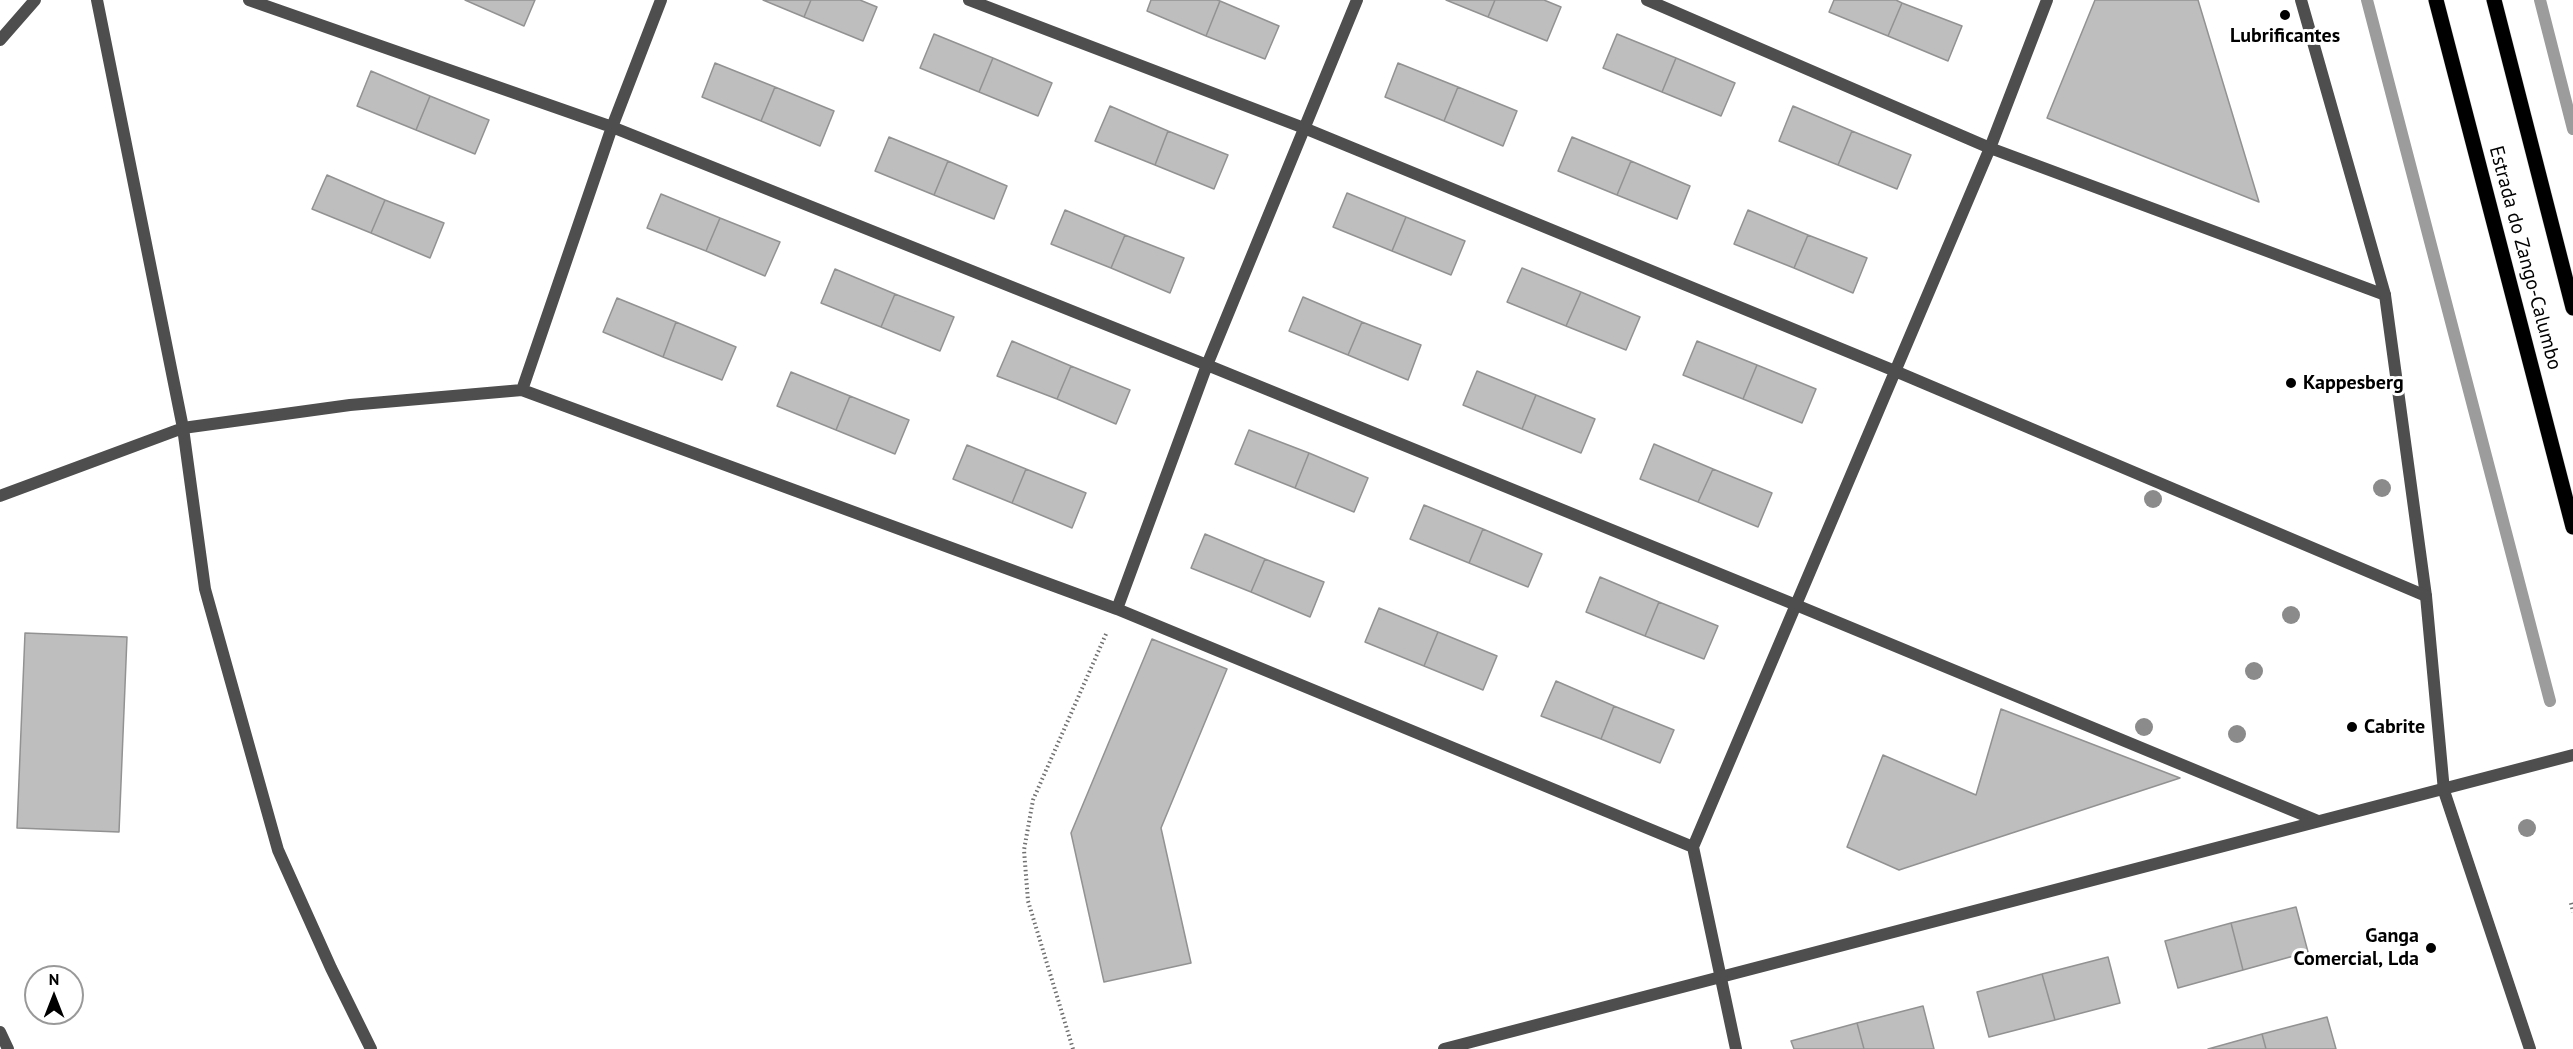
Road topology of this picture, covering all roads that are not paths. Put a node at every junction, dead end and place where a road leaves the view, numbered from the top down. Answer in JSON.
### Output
{"nodes":[{"id":1,"x":35,"y":0,"type":"edge"},
{"id":2,"x":97,"y":0,"type":"edge"},
{"id":3,"x":249,"y":0,"type":"edge"},
{"id":4,"x":661,"y":0,"type":"edge"},
{"id":5,"x":969,"y":0,"type":"edge"},
{"id":6,"x":1357,"y":0,"type":"edge"},
{"id":7,"x":1647,"y":0,"type":"edge"},
{"id":8,"x":2047,"y":0,"type":"edge"},
{"id":9,"x":2301,"y":0,"type":"edge"},
{"id":10,"x":2436,"y":0,"type":"edge"},
{"id":11,"x":2494,"y":0,"type":"edge"},
{"id":12,"x":0,"y":40,"type":"edge"},
{"id":13,"x":612,"y":127,"type":"junction"},
{"id":14,"x":1304,"y":128,"type":"junction"},
{"id":15,"x":1990,"y":148,"type":"junction"},
{"id":16,"x":2385,"y":295,"type":"junction"},
{"id":17,"x":2573,"y":308,"type":"edge"},
{"id":18,"x":1207,"y":365,"type":"junction"},
{"id":19,"x":1895,"y":371,"type":"junction"},
{"id":20,"x":522,"y":390,"type":"junction"},
{"id":21,"x":183,"y":428,"type":"junction"},
{"id":22,"x":0,"y":496,"type":"edge"},
{"id":23,"x":2573,"y":527,"type":"edge"},
{"id":24,"x":2426,"y":596,"type":"junction"},
{"id":25,"x":1796,"y":605,"type":"junction"},
{"id":26,"x":1117,"y":609,"type":"junction"},
{"id":27,"x":2573,"y":755,"type":"edge"},
{"id":28,"x":2445,"y":790,"type":"junction"},
{"id":29,"x":2318,"y":821,"type":"junction"},
{"id":30,"x":1693,"y":847,"type":"junction"},
{"id":31,"x":1721,"y":978,"type":"junction"},
{"id":32,"x":0,"y":1032,"type":"edge"},
{"id":33,"x":8,"y":1049,"type":"edge"},
{"id":34,"x":371,"y":1049,"type":"edge"},
{"id":35,"x":1444,"y":1049,"type":"edge"},
{"id":36,"x":1736,"y":1049,"type":"edge"},
{"id":37,"x":2530,"y":1049,"type":"edge"}],
"edges":[{"from":1,"to":12,"type":"street"},
{"from":2,"to":21,"type":"street"},
{"from":3,"to":13,"type":"street"},
{"from":4,"to":13,"type":"street"},
{"from":5,"to":14,"type":"street"},
{"from":6,"to":14,"type":"street"},
{"from":7,"to":15,"type":"street"},
{"from":8,"to":15,"type":"street"},
{"from":9,"to":16,"type":"street"},
{"from":10,"to":23,"type":"main road","name":"Estrada do Zango-Calumbo"},
{"from":11,"to":17,"type":"main road","name":"Estrada do Zango-Calumbo"},
{"from":13,"to":18,"type":"street"},
{"from":13,"to":20,"type":"street"},
{"from":14,"to":18,"type":"street"},
{"from":14,"to":19,"type":"street"},
{"from":15,"to":16,"type":"street"},
{"from":15,"to":19,"type":"street"},
{"from":16,"to":24,"type":"street"},
{"from":18,"to":25,"type":"street"},
{"from":18,"to":26,"type":"street"},
{"from":19,"to":24,"type":"street"},
{"from":19,"to":25,"type":"street"},
{"from":20,"to":21,"type":"street"},
{"from":20,"to":26,"type":"street"},
{"from":21,"to":22,"type":"street"},
{"from":21,"to":34,"type":"street"},
{"from":24,"to":28,"type":"street"},
{"from":25,"to":29,"type":"street"},
{"from":25,"to":30,"type":"street"},
{"from":26,"to":30,"type":"street"},
{"from":27,"to":28,"type":"street"},
{"from":28,"to":29,"type":"street"},
{"from":28,"to":37,"type":"street"},
{"from":29,"to":31,"type":"street"},
{"from":30,"to":31,"type":"street"},
{"from":31,"to":35,"type":"street"},
{"from":31,"to":36,"type":"street"},
{"from":32,"to":33,"type":"street"}]}
